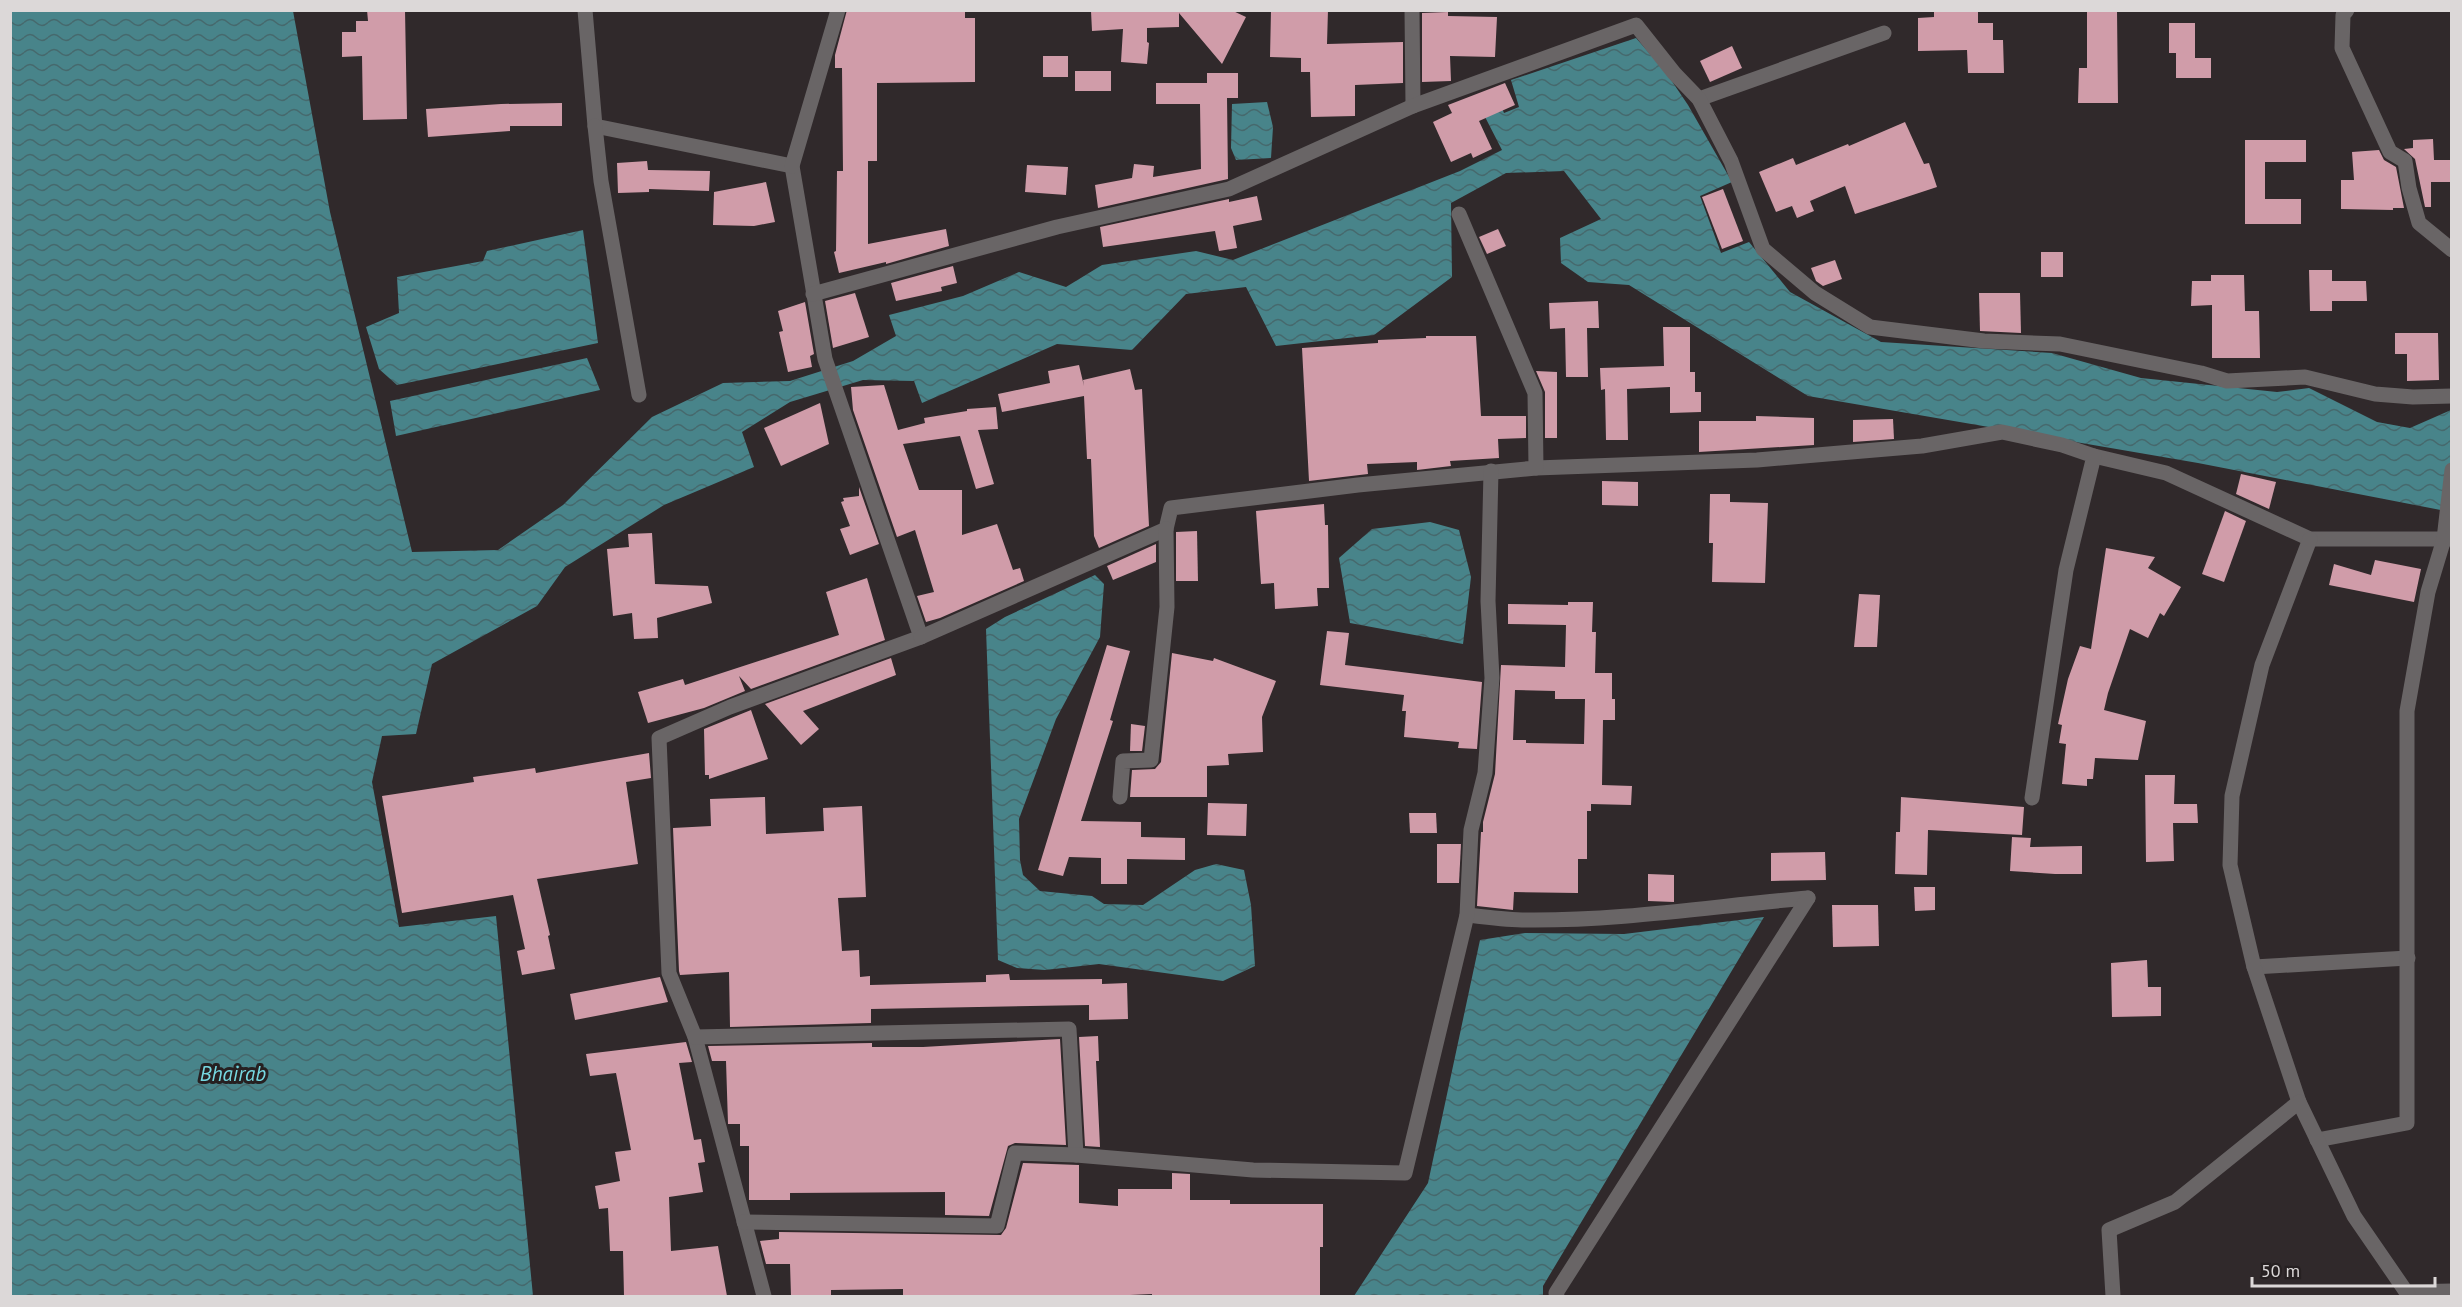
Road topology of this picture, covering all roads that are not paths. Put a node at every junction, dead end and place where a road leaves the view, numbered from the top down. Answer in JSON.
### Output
{"nodes":[{"id":1,"x":585,"y":10,"type":"edge"},
{"id":2,"x":838,"y":10,"type":"edge"},
{"id":3,"x":1412,"y":10,"type":"edge"},
{"id":4,"x":2347,"y":10,"type":"edge"},
{"id":5,"x":1635,"y":18,"type":"edge"},
{"id":6,"x":1884,"y":33,"type":"dead end"},
{"id":7,"x":1700,"y":99,"type":"junction"},
{"id":8,"x":1413,"y":106,"type":"junction"},
{"id":9,"x":595,"y":126,"type":"junction"},
{"id":10,"x":792,"y":166,"type":"junction"},
{"id":11,"x":1460,"y":214,"type":"dead end"},
{"id":12,"x":2451,"y":250,"type":"edge"},
{"id":13,"x":813,"y":294,"type":"junction"},
{"id":14,"x":639,"y":395,"type":"dead end"},
{"id":15,"x":2451,"y":396,"type":"edge"},
{"id":16,"x":2094,"y":456,"type":"junction"},
{"id":17,"x":1536,"y":468,"type":"junction"},
{"id":18,"x":2451,"y":470,"type":"edge"},
{"id":19,"x":1491,"y":471,"type":"junction"},
{"id":20,"x":1166,"y":529,"type":"junction"},
{"id":21,"x":2447,"y":534,"type":"edge"},
{"id":22,"x":2310,"y":539,"type":"junction"},
{"id":23,"x":921,"y":637,"type":"junction"},
{"id":24,"x":1120,"y":797,"type":"dead end"},
{"id":25,"x":2032,"y":798,"type":"dead end"},
{"id":26,"x":1467,"y":915,"type":"junction"},
{"id":27,"x":2408,"y":958,"type":"junction"},
{"id":28,"x":2254,"y":967,"type":"junction"},
{"id":29,"x":695,"y":1036,"type":"junction"},
{"id":30,"x":2298,"y":1102,"type":"junction"},
{"id":31,"x":2317,"y":1140,"type":"junction"},
{"id":32,"x":1076,"y":1155,"type":"junction"},
{"id":33,"x":744,"y":1222,"type":"junction"},
{"id":34,"x":2451,"y":1291,"type":"edge"},
{"id":35,"x":2408,"y":1294,"type":"edge"},
{"id":36,"x":764,"y":1296,"type":"edge"},
{"id":37,"x":1557,"y":1296,"type":"edge"},
{"id":38,"x":2113,"y":1296,"type":"edge"}],
"edges":[{"from":1,"to":9,"type":"street"},
{"from":2,"to":10,"type":"street"},
{"from":3,"to":8,"type":"street"},
{"from":4,"to":12,"type":"street"},
{"from":5,"to":7,"type":"street"},
{"from":5,"to":8,"type":"street"},
{"from":6,"to":7,"type":"street"},
{"from":7,"to":15,"type":"street"},
{"from":8,"to":13,"type":"street"},
{"from":9,"to":10,"type":"street"},
{"from":9,"to":14,"type":"street"},
{"from":10,"to":13,"type":"street"},
{"from":11,"to":17,"type":"street"},
{"from":13,"to":23,"type":"street"},
{"from":16,"to":17,"type":"street"},
{"from":16,"to":22,"type":"street"},
{"from":16,"to":25,"type":"street"},
{"from":17,"to":19,"type":"street"},
{"from":18,"to":21,"type":"street"},
{"from":19,"to":20,"type":"street"},
{"from":19,"to":26,"type":"street"},
{"from":20,"to":23,"type":"street"},
{"from":20,"to":24,"type":"street"},
{"from":21,"to":22,"type":"street"},
{"from":21,"to":27,"type":"street"},
{"from":22,"to":28,"type":"street"},
{"from":23,"to":29,"type":"street"},
{"from":26,"to":32,"type":"street"},
{"from":26,"to":37,"type":"street"},
{"from":27,"to":28,"type":"street"},
{"from":27,"to":31,"type":"street"},
{"from":28,"to":30,"type":"street"},
{"from":29,"to":32,"type":"street"},
{"from":29,"to":33,"type":"street"},
{"from":30,"to":31,"type":"street"},
{"from":30,"to":38,"type":"street"},
{"from":31,"to":35,"type":"street"},
{"from":32,"to":33,"type":"street"},
{"from":33,"to":36,"type":"street"},
{"from":34,"to":35,"type":"street"}]}
